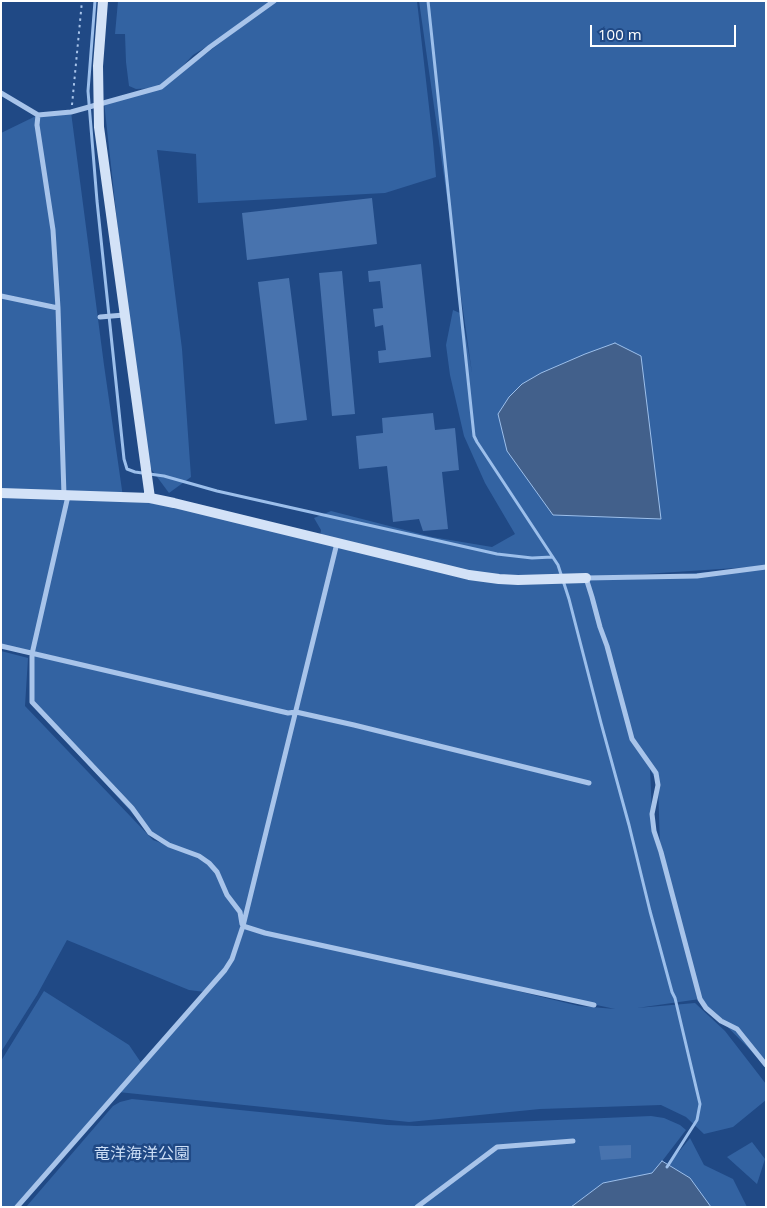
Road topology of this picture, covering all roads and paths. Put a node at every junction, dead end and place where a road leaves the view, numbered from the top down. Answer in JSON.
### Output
{"nodes":[{"id":1,"x":82,"y":1,"type":"edge"},
{"id":2,"x":103,"y":1,"type":"edge"},
{"id":3,"x":274,"y":1,"type":"edge"},
{"id":4,"x":1,"y":94,"type":"edge"},
{"id":5,"x":99,"y":104,"type":"junction"},
{"id":6,"x":71,"y":112,"type":"junction"},
{"id":7,"x":38,"y":115,"type":"junction"},
{"id":8,"x":1,"y":296,"type":"edge"},
{"id":9,"x":58,"y":308,"type":"junction"},
{"id":10,"x":125,"y":315,"type":"junction"},
{"id":11,"x":100,"y":318,"type":"dead end"},
{"id":12,"x":1,"y":493,"type":"edge"},
{"id":13,"x":66,"y":495,"type":"junction"},
{"id":14,"x":150,"y":498,"type":"junction"},
{"id":15,"x":338,"y":542,"type":"junction"},
{"id":16,"x":766,"y":567,"type":"edge"},
{"id":17,"x":586,"y":578,"type":"junction"},
{"id":18,"x":1,"y":646,"type":"edge"},
{"id":19,"x":32,"y":654,"type":"junction"},
{"id":20,"x":296,"y":712,"type":"junction"},
{"id":21,"x":588,"y":782,"type":"dead end"},
{"id":22,"x":243,"y":926,"type":"junction"},
{"id":23,"x":594,"y":1005,"type":"dead end"},
{"id":24,"x":766,"y":1066,"type":"edge"},
{"id":25,"x":573,"y":1140,"type":"dead end"},
{"id":26,"x":17,"y":1207,"type":"edge"},
{"id":27,"x":417,"y":1207,"type":"edge"}],
"edges":[{"from":1,"to":6,"type":"path"},
{"from":2,"to":5,"type":"street"},
{"from":3,"to":5,"type":"street"},
{"from":4,"to":7,"type":"street"},
{"from":5,"to":6,"type":"street"},
{"from":5,"to":10,"type":"street"},
{"from":6,"to":7,"type":"street"},
{"from":7,"to":9,"type":"street"},
{"from":8,"to":9,"type":"street"},
{"from":9,"to":13,"type":"street"},
{"from":10,"to":11,"type":"street"},
{"from":10,"to":14,"type":"street"},
{"from":12,"to":13,"type":"street"},
{"from":13,"to":14,"type":"street"},
{"from":13,"to":19,"type":"street"},
{"from":14,"to":15,"type":"street"},
{"from":15,"to":17,"type":"street"},
{"from":15,"to":20,"type":"street"},
{"from":16,"to":17,"type":"street"},
{"from":17,"to":24,"type":"street"},
{"from":18,"to":19,"type":"street"},
{"from":19,"to":20,"type":"street"},
{"from":19,"to":22,"type":"street"},
{"from":20,"to":21,"type":"street"},
{"from":20,"to":22,"type":"street"},
{"from":22,"to":23,"type":"street"},
{"from":22,"to":26,"type":"street"},
{"from":25,"to":27,"type":"street"}]}
